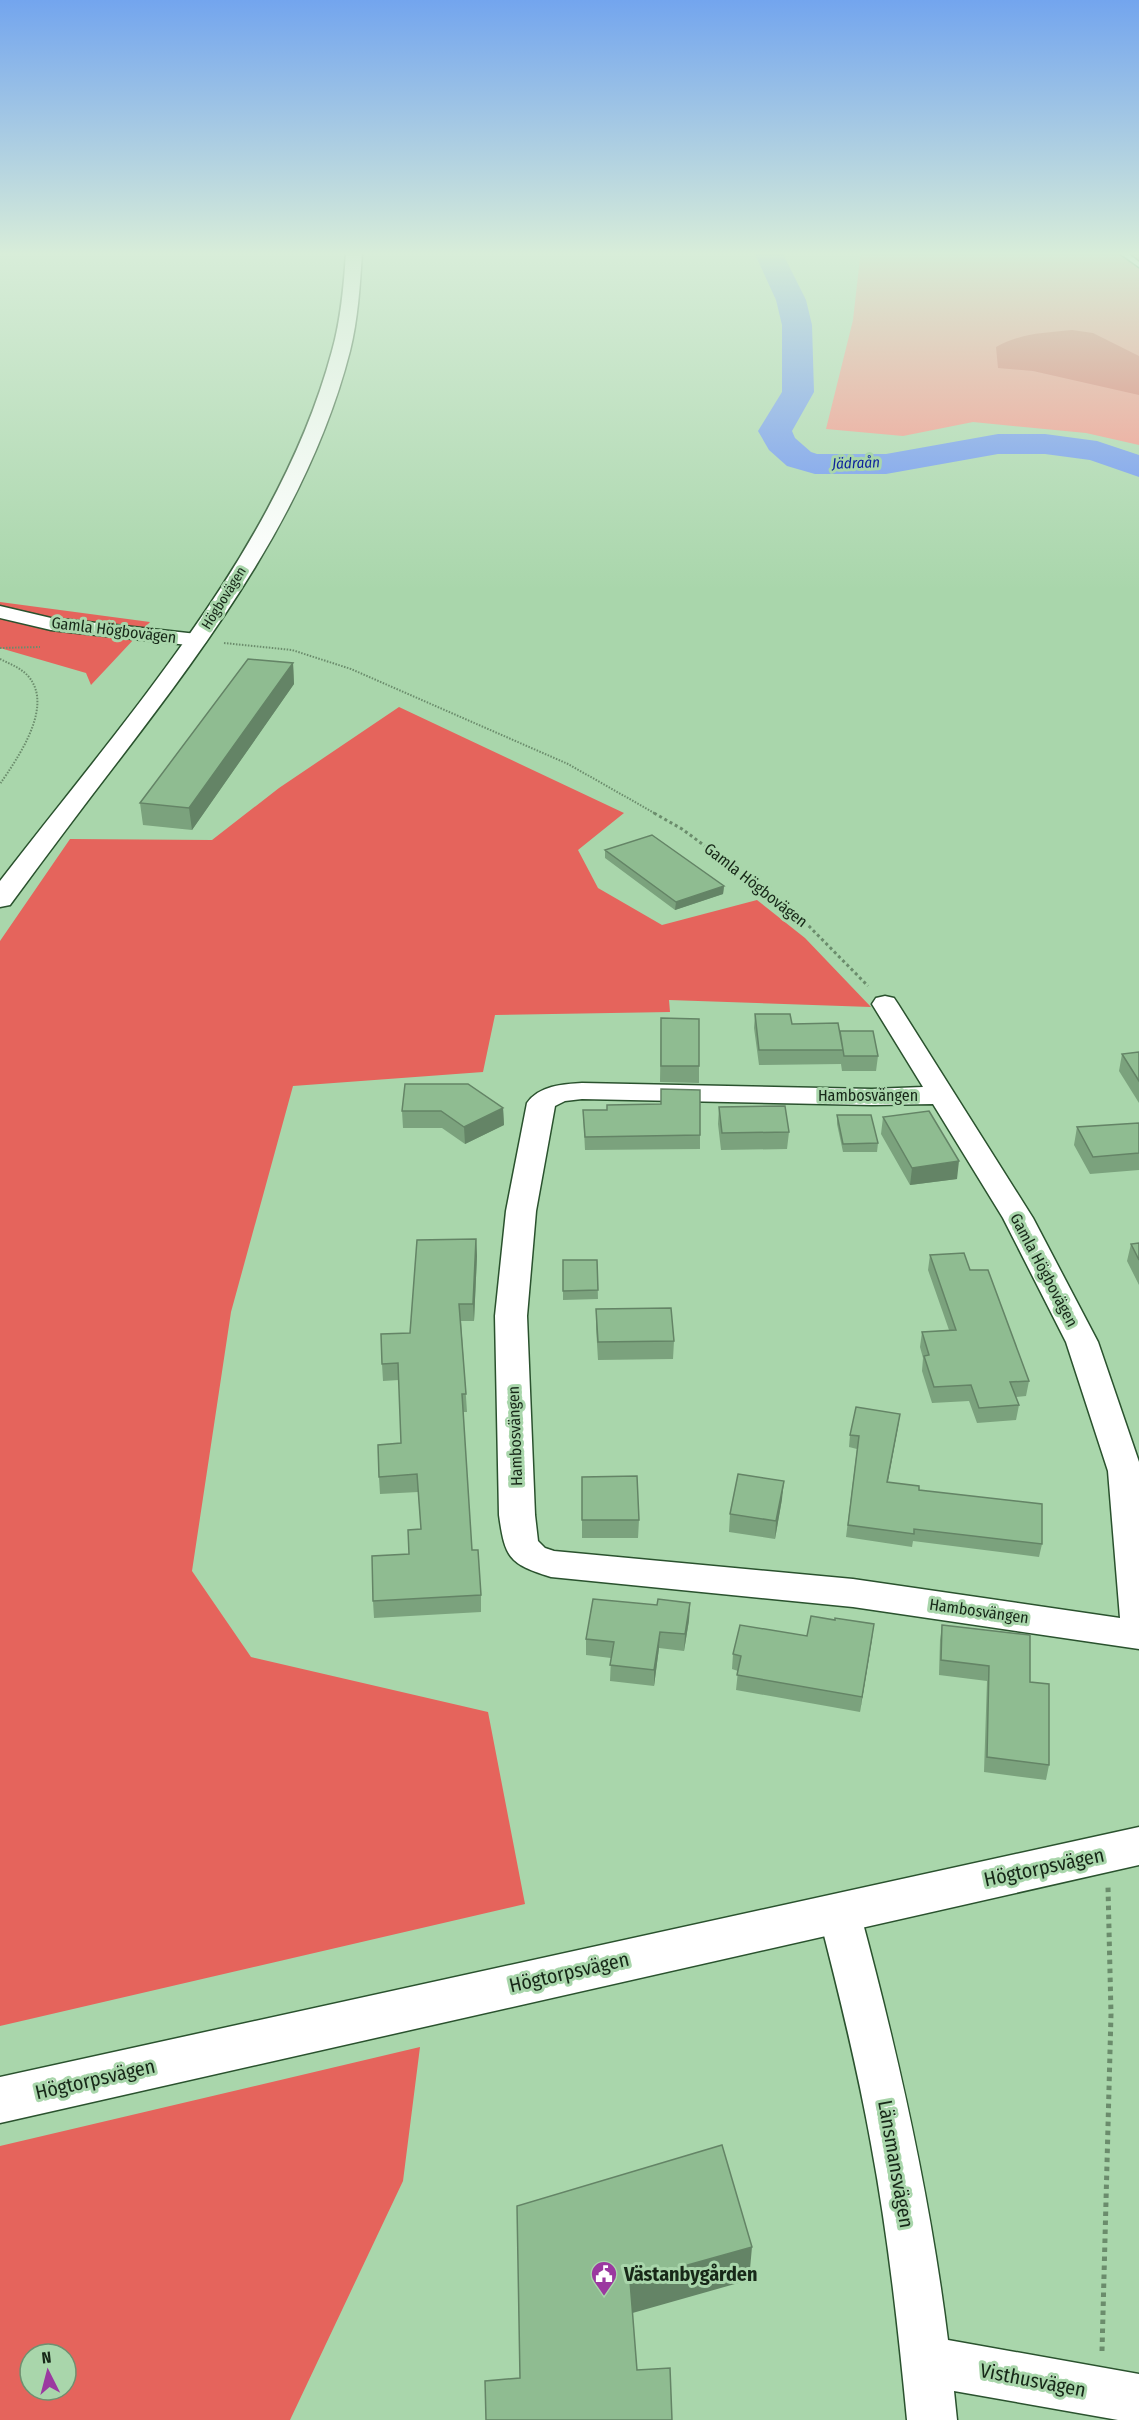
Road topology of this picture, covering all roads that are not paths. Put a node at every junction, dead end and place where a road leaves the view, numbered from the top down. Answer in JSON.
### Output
{"nodes":[{"id":1,"x":336,"y":365,"type":"edge"},
{"id":2,"x":0,"y":612,"type":"edge"},
{"id":3,"x":197,"y":640,"type":"junction"},
{"id":4,"x":0,"y":899,"type":"edge"},
{"id":5,"x":885,"y":1004,"type":"road end"},
{"id":6,"x":939,"y":1095,"type":"junction"},
{"id":7,"x":1139,"y":1620,"type":"edge"},
{"id":8,"x":1139,"y":1635,"type":"edge"},
{"id":9,"x":1139,"y":1846,"type":"edge"},
{"id":10,"x":839,"y":1912,"type":"junction"},
{"id":11,"x":0,"y":2100,"type":"edge"},
{"id":12,"x":926,"y":2361,"type":"junction"},
{"id":13,"x":1120,"y":2396,"type":"edge"},
{"id":14,"x":932,"y":2420,"type":"edge"}],
"edges":[{"from":1,"to":3,"type":"main road","name":"Högbovägen"},
{"from":2,"to":3,"type":"street","name":"Gamla Högbovägen"},
{"from":3,"to":4,"type":"main road","name":"Högbovägen"},
{"from":5,"to":6,"type":"street","name":"Gamla Högbovägen"},
{"from":6,"to":7,"type":"street","name":"Gamla Högbovägen"},
{"from":6,"to":8,"type":"street","name":"Hambosvängen"},
{"from":9,"to":10,"type":"main road","name":"Högtorpsvägen"},
{"from":10,"to":11,"type":"main road","name":"Högtorpsvägen"},
{"from":10,"to":12,"type":"street","name":"Länsmansvägen"},
{"from":12,"to":13,"type":"street","name":"Visthusvägen"},
{"from":12,"to":14,"type":"street","name":"Länsmansvägen"}]}
